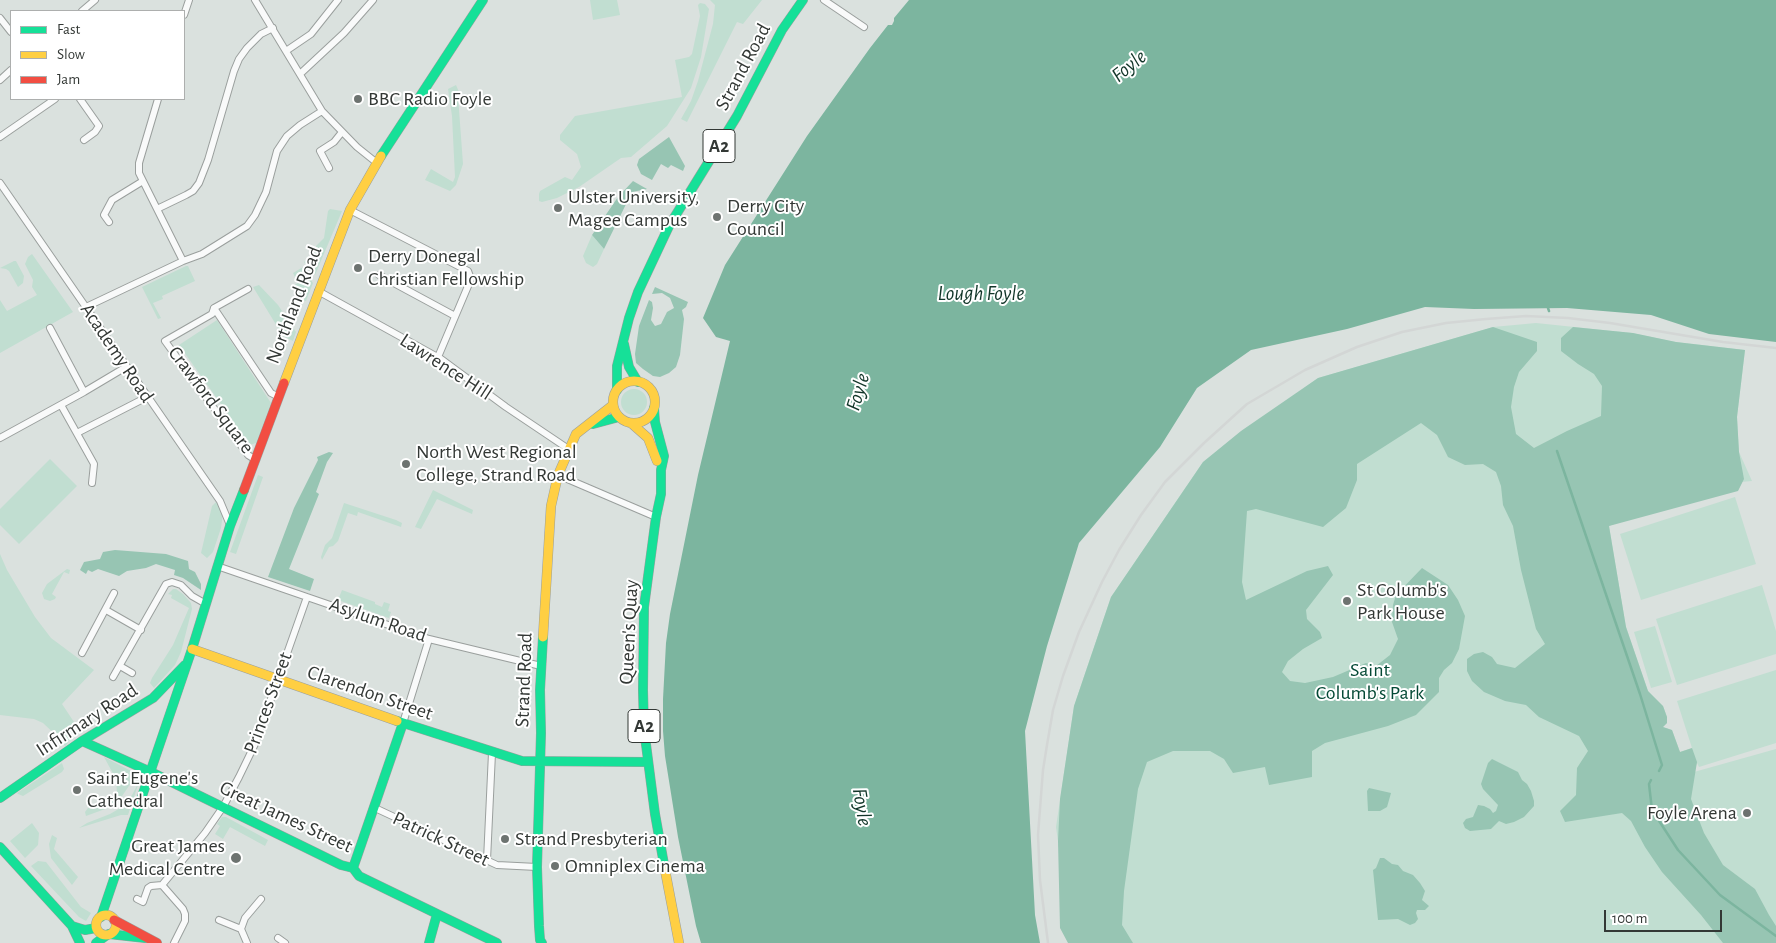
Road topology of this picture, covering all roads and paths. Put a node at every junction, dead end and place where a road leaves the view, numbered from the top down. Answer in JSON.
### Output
{"nodes":[{"id":1,"x":95,"y":0,"type":"edge"},
{"id":2,"x":189,"y":0,"type":"edge"},
{"id":3,"x":255,"y":0,"type":"edge"},
{"id":4,"x":338,"y":0,"type":"edge"},
{"id":5,"x":373,"y":0,"type":"edge"},
{"id":6,"x":483,"y":0,"type":"edge"},
{"id":7,"x":803,"y":0,"type":"edge"},
{"id":8,"x":824,"y":0,"type":"edge"},
{"id":9,"x":83,"y":10,"type":"edge"},
{"id":10,"x":185,"y":12,"type":"edge"},
{"id":11,"x":0,"y":18,"type":"edge"},
{"id":12,"x":864,"y":27,"type":"dead end"},
{"id":13,"x":273,"y":28,"type":"junction"},
{"id":14,"x":10,"y":31,"type":"edge"},
{"id":15,"x":286,"y":51,"type":"junction"},
{"id":16,"x":10,"y":71,"type":"edge"},
{"id":17,"x":300,"y":74,"type":"junction"},
{"id":18,"x":0,"y":80,"type":"edge"},
{"id":19,"x":54,"y":100,"type":"edge"},
{"id":20,"x":81,"y":100,"type":"edge"},
{"id":21,"x":158,"y":100,"type":"edge"},
{"id":22,"x":322,"y":111,"type":"junction"},
{"id":23,"x":342,"y":132,"type":"junction"},
{"id":24,"x":0,"y":137,"type":"edge"},
{"id":25,"x":84,"y":140,"type":"dead end"},
{"id":26,"x":377,"y":163,"type":"junction"},
{"id":27,"x":330,"y":168,"type":"dead end"},
{"id":28,"x":143,"y":181,"type":"junction"},
{"id":29,"x":0,"y":183,"type":"edge"},
{"id":30,"x":157,"y":210,"type":"junction"},
{"id":31,"x":350,"y":210,"type":"junction"},
{"id":32,"x":109,"y":222,"type":"dead end"},
{"id":33,"x":183,"y":261,"type":"junction"},
{"id":34,"x":379,"y":275,"type":"dead end"},
{"id":35,"x":248,"y":290,"type":"dead end"},
{"id":36,"x":318,"y":291,"type":"junction"},
{"id":37,"x":86,"y":307,"type":"junction"},
{"id":38,"x":214,"y":308,"type":"junction"},
{"id":39,"x":454,"y":316,"type":"junction"},
{"id":40,"x":50,"y":328,"type":"dead end"},
{"id":41,"x":622,"y":340,"type":"junction"},
{"id":42,"x":438,"y":357,"type":"junction"},
{"id":43,"x":126,"y":367,"type":"junction"},
{"id":44,"x":638,"y":382,"type":"junction"},
{"id":45,"x":617,"y":390,"type":"junction"},
{"id":46,"x":84,"y":392,"type":"junction"},
{"id":47,"x":147,"y":397,"type":"junction"},
{"id":48,"x":279,"y":397,"type":"junction"},
{"id":49,"x":61,"y":405,"type":"junction"},
{"id":50,"x":613,"y":405,"type":"junction"},
{"id":51,"x":654,"y":408,"type":"junction"},
{"id":52,"x":619,"y":417,"type":"junction"},
{"id":53,"x":631,"y":423,"type":"junction"},
{"id":54,"x":584,"y":426,"type":"junction"},
{"id":55,"x":77,"y":433,"type":"junction"},
{"id":56,"x":0,"y":438,"type":"edge"},
{"id":57,"x":570,"y":450,"type":"junction"},
{"id":58,"x":256,"y":460,"type":"junction"},
{"id":59,"x":661,"y":470,"type":"junction"},
{"id":60,"x":558,"y":475,"type":"junction"},
{"id":61,"x":92,"y":483,"type":"dead end"},
{"id":62,"x":656,"y":517,"type":"junction"},
{"id":63,"x":230,"y":526,"type":"junction"},
{"id":64,"x":217,"y":566,"type":"junction"},
{"id":65,"x":114,"y":594,"type":"dead end"},
{"id":66,"x":307,"y":597,"type":"junction"},
{"id":67,"x":206,"y":604,"type":"junction"},
{"id":68,"x":106,"y":610,"type":"junction"},
{"id":69,"x":141,"y":630,"type":"junction"},
{"id":70,"x":429,"y":639,"type":"junction"},
{"id":71,"x":192,"y":649,"type":"junction"},
{"id":72,"x":82,"y":653,"type":"dead end"},
{"id":73,"x":187,"y":663,"type":"junction"},
{"id":74,"x":120,"y":666,"type":"junction"},
{"id":75,"x":541,"y":666,"type":"junction"},
{"id":76,"x":132,"y":673,"type":"dead end"},
{"id":77,"x":113,"y":677,"type":"dead end"},
{"id":78,"x":278,"y":679,"type":"junction"},
{"id":79,"x":403,"y":723,"type":"junction"},
{"id":80,"x":82,"y":741,"type":"junction"},
{"id":81,"x":492,"y":753,"type":"junction"},
{"id":82,"x":539,"y":762,"type":"junction"},
{"id":83,"x":648,"y":762,"type":"junction"},
{"id":84,"x":151,"y":772,"type":"junction"},
{"id":85,"x":0,"y":798,"type":"edge"},
{"id":86,"x":223,"y":807,"type":"junction"},
{"id":87,"x":375,"y":808,"type":"junction"},
{"id":88,"x":0,"y":847,"type":"edge"},
{"id":89,"x":0,"y":854,"type":"edge"},
{"id":90,"x":486,"y":860,"type":"junction"},
{"id":91,"x":14,"y":863,"type":"junction"},
{"id":92,"x":537,"y":867,"type":"junction"},
{"id":93,"x":354,"y":868,"type":"junction"},
{"id":94,"x":162,"y":885,"type":"junction"},
{"id":95,"x":107,"y":898,"type":"junction"},
{"id":96,"x":137,"y":899,"type":"dead end"},
{"id":97,"x":260,"y":899,"type":"dead end"},
{"id":98,"x":437,"y":914,"type":"junction"},
{"id":99,"x":101,"y":917,"type":"junction"},
{"id":100,"x":113,"y":919,"type":"junction"},
{"id":101,"x":219,"y":920,"type":"dead end"},
{"id":102,"x":72,"y":926,"type":"junction"},
{"id":103,"x":96,"y":928,"type":"junction"},
{"id":104,"x":242,"y":929,"type":"junction"},
{"id":105,"x":108,"y":935,"type":"junction"},
{"id":106,"x":278,"y":938,"type":"dead end"},
{"id":107,"x":147,"y":939,"type":"junction"},
{"id":108,"x":540,"y":942,"type":"edge"},
{"id":109,"x":80,"y":943,"type":"edge"},
{"id":110,"x":85,"y":943,"type":"edge"},
{"id":111,"x":96,"y":943,"type":"edge"},
{"id":112,"x":157,"y":943,"type":"edge"},
{"id":113,"x":174,"y":943,"type":"edge"},
{"id":114,"x":247,"y":943,"type":"edge"},
{"id":115,"x":285,"y":943,"type":"edge"},
{"id":116,"x":429,"y":943,"type":"edge"},
{"id":117,"x":497,"y":943,"type":"edge"},
{"id":118,"x":679,"y":943,"type":"edge"}],
"edges":[{"from":1,"to":9,"type":"street"},
{"from":2,"to":10,"type":"street"},
{"from":3,"to":13,"type":"street"},
{"from":4,"to":15,"type":"street"},
{"from":5,"to":17,"type":"street"},
{"from":6,"to":26,"type":"main road","name":"Northland Road"},
{"from":7,"to":41,"type":"main road","name":"Strand Road","number":"A2"},
{"from":8,"to":12,"type":"street"},
{"from":11,"to":14,"type":"street"},
{"from":13,"to":15,"type":"street"},
{"from":13,"to":30,"type":"street"},
{"from":15,"to":17,"type":"street"},
{"from":16,"to":18,"type":"street"},
{"from":17,"to":22,"type":"street"},
{"from":19,"to":24,"type":"street"},
{"from":20,"to":25,"type":"street"},
{"from":21,"to":28,"type":"street"},
{"from":22,"to":23,"type":"street"},
{"from":22,"to":33,"type":"street"},
{"from":23,"to":26,"type":"street"},
{"from":23,"to":27,"type":"street"},
{"from":26,"to":31,"type":"main road","name":"Northland Road"},
{"from":28,"to":30,"type":"street"},
{"from":28,"to":32,"type":"street"},
{"from":29,"to":37,"type":"street","name":"Academy Road"},
{"from":30,"to":33,"type":"street"},
{"from":31,"to":36,"type":"main road","name":"Northland Road"},
{"from":31,"to":39,"type":"street"},
{"from":33,"to":37,"type":"street"},
{"from":34,"to":39,"type":"street"},
{"from":35,"to":38,"type":"street","name":"Crawford Square"},
{"from":36,"to":42,"type":"street","name":"Lawrence Hill"},
{"from":36,"to":48,"type":"main road","name":"Northland Road"},
{"from":37,"to":43,"type":"street","name":"Academy Road"},
{"from":38,"to":48,"type":"street"},
{"from":38,"to":58,"type":"street","name":"Crawford Square"},
{"from":39,"to":42,"type":"street"},
{"from":40,"to":46,"type":"street"},
{"from":41,"to":44,"type":"main road","number":"A2"},
{"from":41,"to":45,"type":"main road","name":"Strand Road","number":"A2"},
{"from":42,"to":57,"type":"street","name":"Lawrence Hill"},
{"from":43,"to":46,"type":"street"},
{"from":43,"to":47,"type":"street","name":"Academy Road"},
{"from":44,"to":45,"type":"main road"},
{"from":44,"to":51,"type":"main road","number":"A2"},
{"from":45,"to":50,"type":"main road","number":"A2"},
{"from":46,"to":49,"type":"street"},
{"from":47,"to":55,"type":"street"},
{"from":47,"to":63,"type":"street","name":"Academy Road"},
{"from":48,"to":58,"type":"main road","name":"Northland Road"},
{"from":49,"to":55,"type":"street"},
{"from":49,"to":56,"type":"street"},
{"from":50,"to":52,"type":"main road"},
{"from":50,"to":54,"type":"main road","name":"Strand Road"},
{"from":51,"to":53,"type":"main road"},
{"from":51,"to":59,"type":"main road","name":"Queen's Quay","number":"A2"},
{"from":52,"to":53,"type":"main road","number":"A2"},
{"from":52,"to":54,"type":"main road"},
{"from":53,"to":59,"type":"main road","name":"Queen's Quay","number":"A2"},
{"from":54,"to":57,"type":"main road","name":"Strand Road"},
{"from":55,"to":61,"type":"street"},
{"from":57,"to":60,"type":"main road","name":"Strand Road"},
{"from":58,"to":63,"type":"main road","name":"Northland Road"},
{"from":59,"to":62,"type":"main road","name":"Queen's Quay","number":"A2"},
{"from":60,"to":62,"type":"street"},
{"from":60,"to":75,"type":"main road","name":"Strand Road"},
{"from":62,"to":83,"type":"main road","name":"Queen's Quay","number":"A2"},
{"from":63,"to":64,"type":"main road","name":"Northland Road"},
{"from":64,"to":66,"type":"street","name":"Asylum Road"},
{"from":64,"to":67,"type":"main road","name":"Northland Road"},
{"from":65,"to":68,"type":"street"},
{"from":66,"to":70,"type":"street","name":"Asylum Road"},
{"from":66,"to":78,"type":"street","name":"Princes Street"},
{"from":67,"to":69,"type":"street"},
{"from":67,"to":71,"type":"main road","name":"Northland Road"},
{"from":68,"to":69,"type":"street"},
{"from":68,"to":72,"type":"street"},
{"from":69,"to":74,"type":"street"},
{"from":70,"to":75,"type":"street","name":"Asylum Road"},
{"from":70,"to":79,"type":"street"},
{"from":71,"to":73,"type":"main road","name":"Northland Road"},
{"from":71,"to":78,"type":"main road","name":"Clarendon Street"},
{"from":73,"to":80,"type":"main road","name":"Infirmary Road"},
{"from":73,"to":84,"type":"main road","name":"Northland Road"},
{"from":74,"to":76,"type":"street"},
{"from":74,"to":77,"type":"street"},
{"from":75,"to":82,"type":"main road","name":"Strand Road"},
{"from":78,"to":79,"type":"main road","name":"Clarendon Street"},
{"from":78,"to":86,"type":"street","name":"Princes Street"},
{"from":79,"to":81,"type":"main road","name":"Clarendon Street"},
{"from":79,"to":87,"type":"main road"},
{"from":80,"to":84,"type":"main road","name":"Great James Street"},
{"from":80,"to":85,"type":"main road","name":"Infirmary Road"},
{"from":81,"to":82,"type":"main road","name":"Clarendon Street"},
{"from":81,"to":90,"type":"street"},
{"from":82,"to":83,"type":"main road","name":"Clarendon Street"},
{"from":82,"to":92,"type":"main road","name":"Strand Road"},
{"from":83,"to":118,"type":"main road","name":"Queen's Quay","number":"A2"},
{"from":84,"to":86,"type":"main road","name":"Great James Street"},
{"from":84,"to":95,"type":"main road","name":"Northland Road"},
{"from":86,"to":93,"type":"main road","name":"Great James Street"},
{"from":86,"to":94,"type":"street","name":"Princes Street"},
{"from":87,"to":90,"type":"street","name":"Patrick Street"},
{"from":87,"to":93,"type":"main road"},
{"from":88,"to":91,"type":"main road"},
{"from":89,"to":91,"type":"main road"},
{"from":90,"to":92,"type":"street","name":"Patrick Street"},
{"from":91,"to":102,"type":"main road"},
{"from":92,"to":108,"type":"main road","name":"Strand Road"},
{"from":93,"to":98,"type":"main road","name":"Great James Street"},
{"from":94,"to":96,"type":"street","name":"Princes Street"},
{"from":94,"to":113,"type":"street"},
{"from":95,"to":99,"type":"main road","name":"Northland Road"},
{"from":95,"to":100,"type":"main road"},
{"from":97,"to":104,"type":"street"},
{"from":98,"to":116,"type":"main road"},
{"from":98,"to":117,"type":"main road","name":"Great James Street"},
{"from":99,"to":100,"type":"main road"},
{"from":99,"to":103,"type":"main road"},
{"from":100,"to":105,"type":"main road"},
{"from":100,"to":107,"type":"main road"},
{"from":101,"to":104,"type":"street"},
{"from":102,"to":103,"type":"main road"},
{"from":102,"to":109,"type":"main road"},
{"from":103,"to":105,"type":"main road"},
{"from":103,"to":110,"type":"main road"},
{"from":104,"to":114,"type":"street"},
{"from":105,"to":107,"type":"main road"},
{"from":105,"to":111,"type":"main road"},
{"from":106,"to":115,"type":"street"},
{"from":107,"to":112,"type":"main road"}]}
